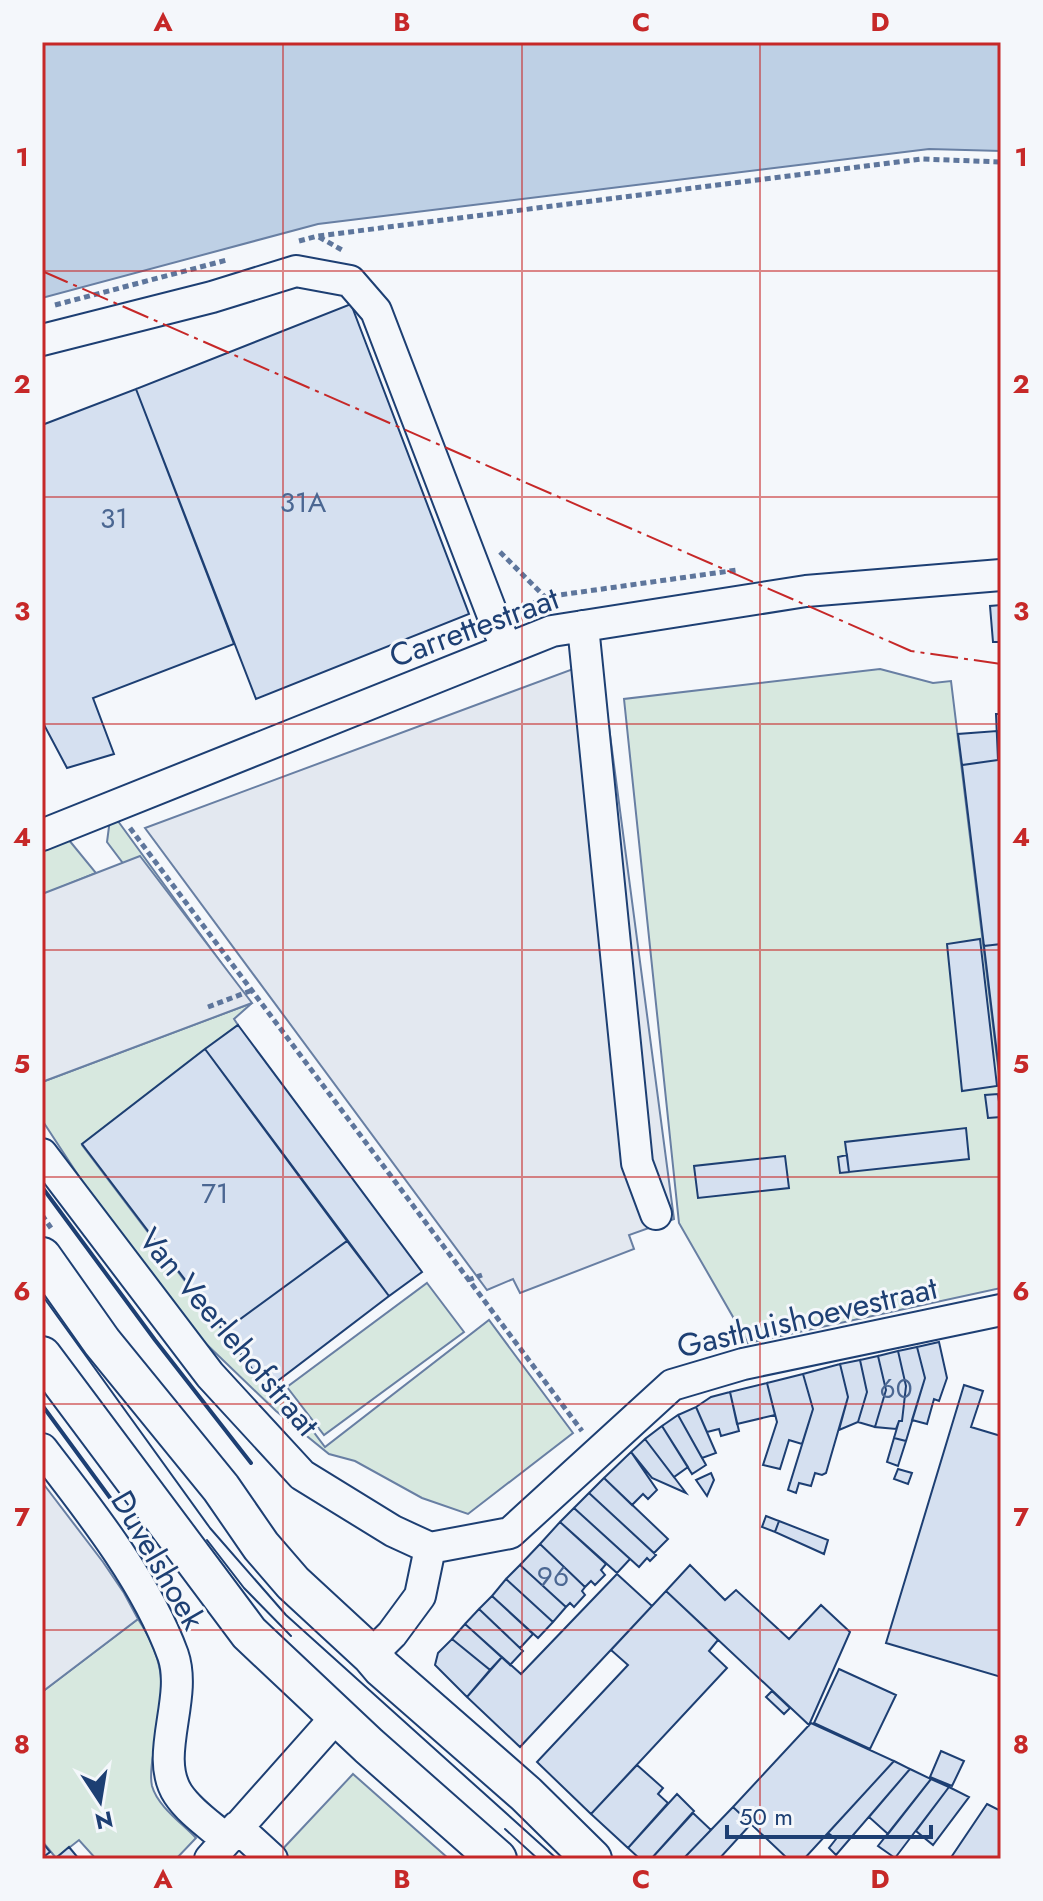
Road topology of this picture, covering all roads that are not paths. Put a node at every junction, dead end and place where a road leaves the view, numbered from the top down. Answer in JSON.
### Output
{"nodes":[{"id":1,"x":42,"y":340,"type":"edge"},
{"id":2,"x":1001,"y":575,"type":"edge"},
{"id":3,"x":583,"y":626,"type":"junction"},
{"id":4,"x":507,"y":648,"type":"junction"},
{"id":5,"x":42,"y":835,"type":"edge"},
{"id":6,"x":42,"y":1154,"type":"edge"},
{"id":7,"x":656,"y":1214,"type":"dead end"},
{"id":8,"x":42,"y":1257,"type":"edge"},
{"id":9,"x":1001,"y":1310,"type":"edge"},
{"id":10,"x":42,"y":1356,"type":"edge"},
{"id":11,"x":42,"y":1449,"type":"edge"},
{"id":12,"x":430,"y":1548,"type":"junction"},
{"id":13,"x":371,"y":1655,"type":"junction"},
{"id":14,"x":337,"y":1716,"type":"junction"},
{"id":15,"x":225,"y":1842,"type":"edge"},
{"id":16,"x":272,"y":1859,"type":"edge"},
{"id":17,"x":497,"y":1859,"type":"edge"},
{"id":18,"x":592,"y":1859,"type":"edge"}],
"edges":[{"from":1,"to":4,"type":"street"},
{"from":2,"to":3,"type":"street","name":"Carrettestraat"},
{"from":3,"to":4,"type":"street","name":"Carrettestraat"},
{"from":3,"to":7,"type":"street"},
{"from":4,"to":5,"type":"street","name":"Carrettestraat"},
{"from":6,"to":12,"type":"street","name":"Van Veerlehofstraat"},
{"from":8,"to":13,"type":"main road"},
{"from":9,"to":12,"type":"street","name":"Gasthuishoevestraat"},
{"from":10,"to":14,"type":"main road"},
{"from":11,"to":15,"type":"street","name":"Duvelshoek"},
{"from":12,"to":13,"type":"street"},
{"from":13,"to":18,"type":"main road"},
{"from":14,"to":15,"type":"street"},
{"from":14,"to":17,"type":"main road"},
{"from":15,"to":16,"type":"street","name":"Duvelshoek"}]}
